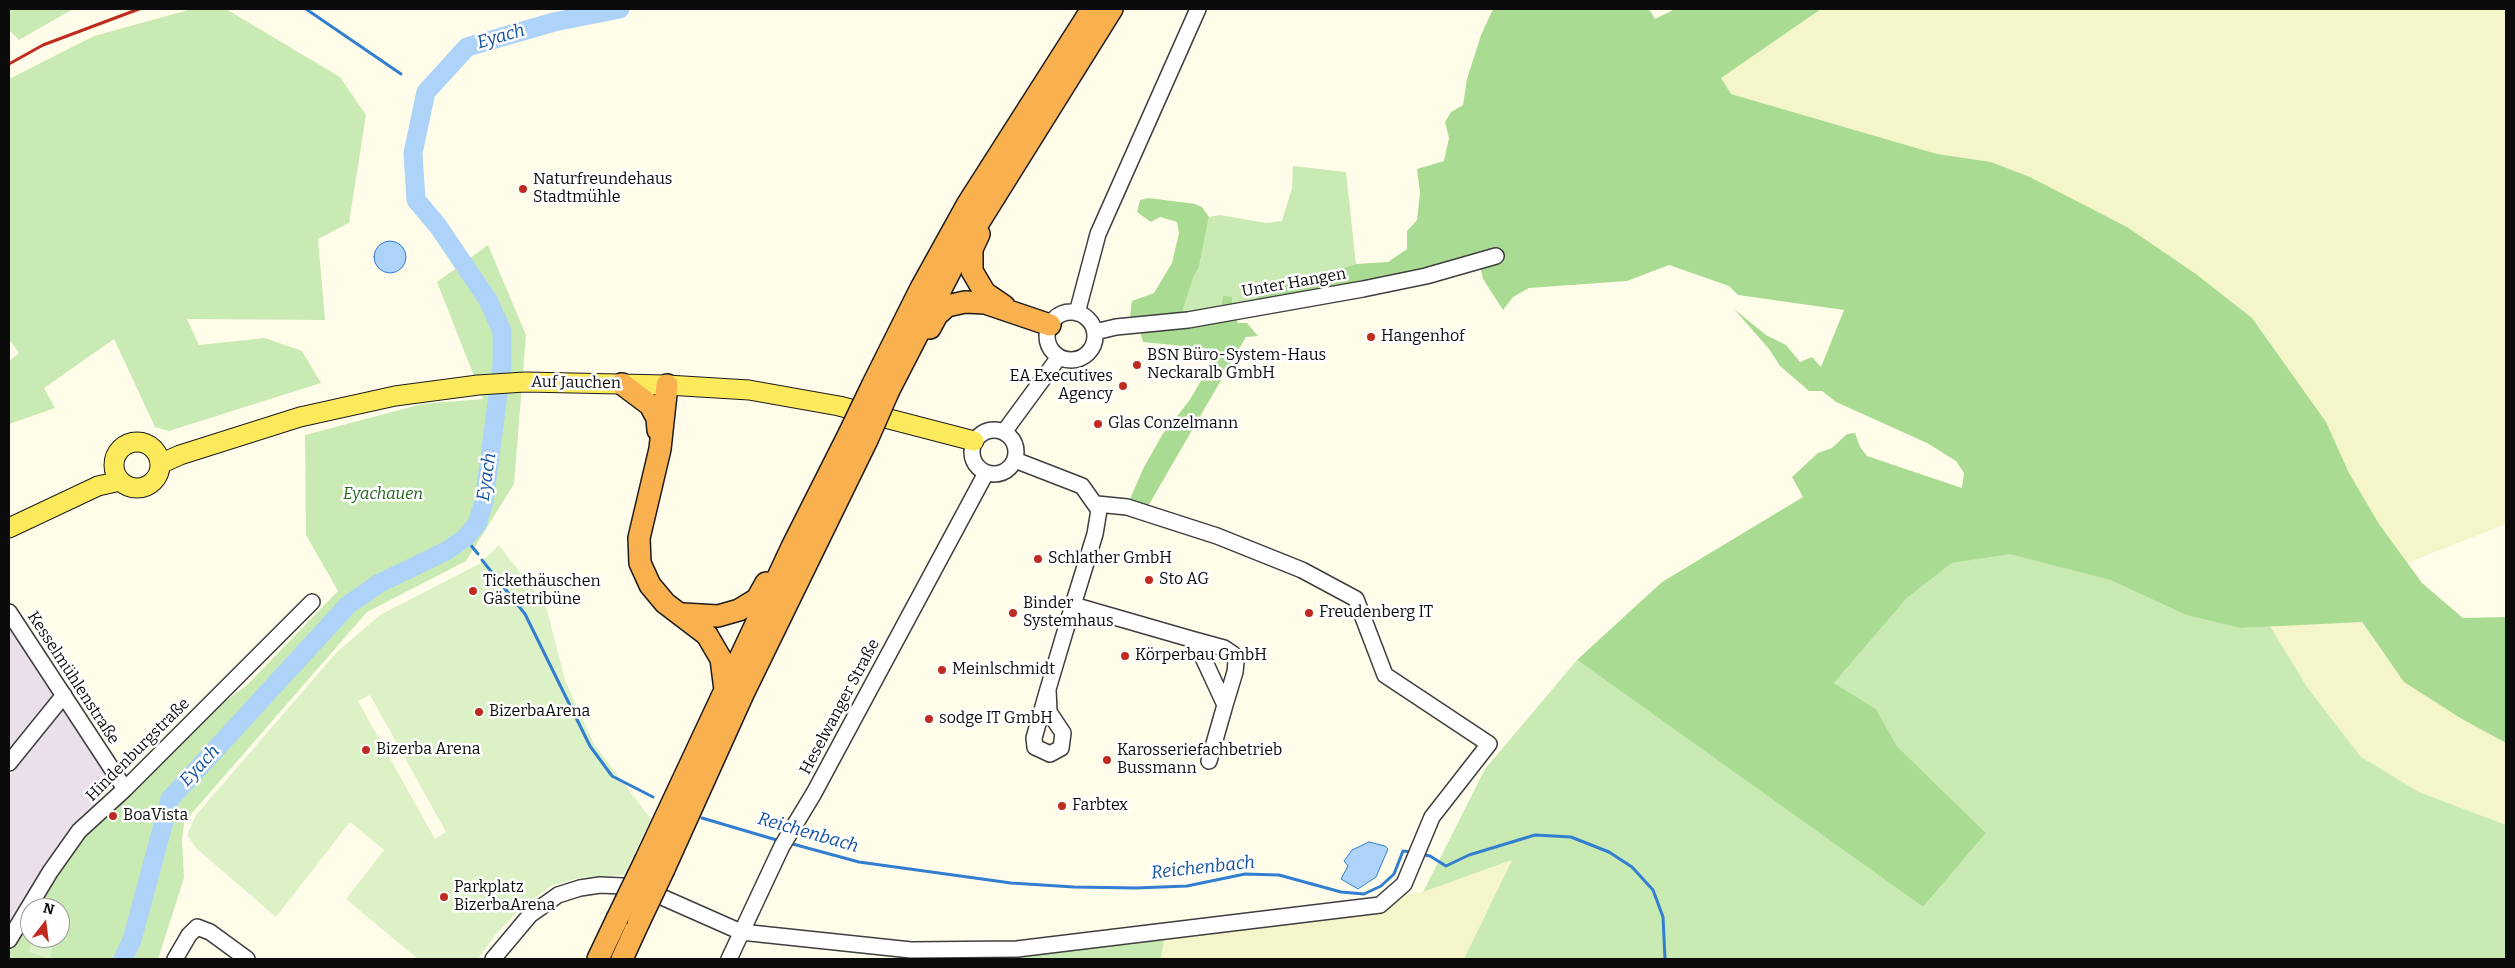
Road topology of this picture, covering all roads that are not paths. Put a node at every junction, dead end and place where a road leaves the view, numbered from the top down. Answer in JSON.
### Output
{"nodes":[{"id":1,"x":1092,"y":9,"type":"edge"},
{"id":2,"x":1112,"y":9,"type":"edge"},
{"id":3,"x":1198,"y":9,"type":"edge"},
{"id":4,"x":998,"y":191,"type":"junction"},
{"id":5,"x":1496,"y":256,"type":"dead end"},
{"id":6,"x":1013,"y":312,"type":"junction"},
{"id":7,"x":1077,"y":313,"type":"junction"},
{"id":8,"x":1050,"y":325,"type":"junction"},
{"id":9,"x":1095,"y":332,"type":"junction"},
{"id":10,"x":1059,"y":357,"type":"junction"},
{"id":11,"x":900,"y":368,"type":"junction"},
{"id":12,"x":622,"y":384,"type":"junction"},
{"id":13,"x":666,"y":385,"type":"junction"},
{"id":14,"x":881,"y":387,"type":"junction"},
{"id":15,"x":1004,"y":432,"type":"junction"},
{"id":16,"x":858,"y":437,"type":"junction"},
{"id":17,"x":974,"y":441,"type":"junction"},
{"id":18,"x":660,"y":449,"type":"junction"},
{"id":19,"x":158,"y":457,"type":"junction"},
{"id":20,"x":1015,"y":460,"type":"junction"},
{"id":21,"x":986,"y":473,"type":"junction"},
{"id":22,"x":117,"y":476,"type":"junction"},
{"id":23,"x":1097,"y":504,"type":"junction"},
{"id":24,"x":9,"y":528,"type":"edge"},
{"id":25,"x":792,"y":547,"type":"junction"},
{"id":26,"x":312,"y":602,"type":"dead end"},
{"id":27,"x":1073,"y":605,"type":"junction"},
{"id":28,"x":9,"y":612,"type":"edge"},
{"id":29,"x":683,"y":614,"type":"junction"},
{"id":30,"x":1190,"y":639,"type":"junction"},
{"id":31,"x":1048,"y":689,"type":"dead end"},
{"id":32,"x":725,"y":690,"type":"junction"},
{"id":33,"x":64,"y":695,"type":"junction"},
{"id":34,"x":1225,"y":705,"type":"junction"},
{"id":35,"x":1209,"y":761,"type":"dead end"},
{"id":36,"x":9,"y":763,"type":"edge"},
{"id":37,"x":125,"y":789,"type":"junction"},
{"id":38,"x":655,"y":864,"type":"junction"},
{"id":39,"x":741,"y":932,"type":"junction"},
{"id":40,"x":9,"y":940,"type":"edge"},
{"id":41,"x":175,"y":959,"type":"edge"},
{"id":42,"x":247,"y":959,"type":"edge"},
{"id":43,"x":493,"y":959,"type":"edge"},
{"id":44,"x":598,"y":959,"type":"edge"},
{"id":45,"x":622,"y":959,"type":"edge"},
{"id":46,"x":729,"y":959,"type":"edge"}],
"edges":[{"from":1,"to":14,"type":"highway"},
{"from":2,"to":4,"type":"highway"},
{"from":3,"to":7,"type":"street"},
{"from":4,"to":6,"type":"highway"},
{"from":4,"to":11,"type":"highway"},
{"from":5,"to":9,"type":"street","name":"Unter Hangen"},
{"from":6,"to":8,"type":"highway"},
{"from":6,"to":11,"type":"highway"},
{"from":7,"to":8,"type":"street"},
{"from":7,"to":9,"type":"street"},
{"from":8,"to":10,"type":"street"},
{"from":9,"to":10,"type":"street"},
{"from":10,"to":15,"type":"street"},
{"from":11,"to":14,"type":"highway"},
{"from":12,"to":13,"type":"main road","name":"Auf Jauchen"},
{"from":12,"to":18,"type":"highway"},
{"from":12,"to":19,"type":"main road","name":"Auf Jauchen"},
{"from":13,"to":17,"type":"main road","name":"Auf Jauchen"},
{"from":13,"to":18,"type":"highway"},
{"from":14,"to":16,"type":"highway","bridge":true},
{"from":15,"to":17,"type":"street"},
{"from":15,"to":20,"type":"street"},
{"from":16,"to":25,"type":"highway"},
{"from":16,"to":38,"type":"highway"},
{"from":17,"to":21,"type":"street"},
{"from":18,"to":29,"type":"highway"},
{"from":19,"to":22,"type":"main road"},
{"from":19,"to":22,"type":"main road"},
{"from":20,"to":21,"type":"street"},
{"from":20,"to":23,"type":"street"},
{"from":21,"to":39,"type":"street","name":"Heselwanger Straße"},
{"from":22,"to":24,"type":"main road"},
{"from":23,"to":27,"type":"street"},
{"from":23,"to":39,"type":"street"},
{"from":25,"to":29,"type":"highway"},
{"from":25,"to":32,"type":"highway"},
{"from":26,"to":37,"type":"street","name":"Hindenburgstraße"},
{"from":27,"to":30,"type":"street"},
{"from":27,"to":31,"type":"street"},
{"from":28,"to":33,"type":"street","name":"Kesselmühlenstraße"},
{"from":29,"to":32,"type":"highway"},
{"from":30,"to":34,"type":"street"},
{"from":30,"to":34,"type":"street"},
{"from":32,"to":38,"type":"highway"},
{"from":33,"to":36,"type":"street"},
{"from":33,"to":37,"type":"street","name":"Kesselmühlenstraße"},
{"from":34,"to":35,"type":"street"},
{"from":37,"to":40,"type":"street","name":"Hindenburgstraße"},
{"from":38,"to":44,"type":"highway","bridge":true},
{"from":38,"to":45,"type":"highway","bridge":true},
{"from":39,"to":43,"type":"street"},
{"from":39,"to":46,"type":"street","name":"Heselwanger Straße"},
{"from":41,"to":42,"type":"street"}]}
